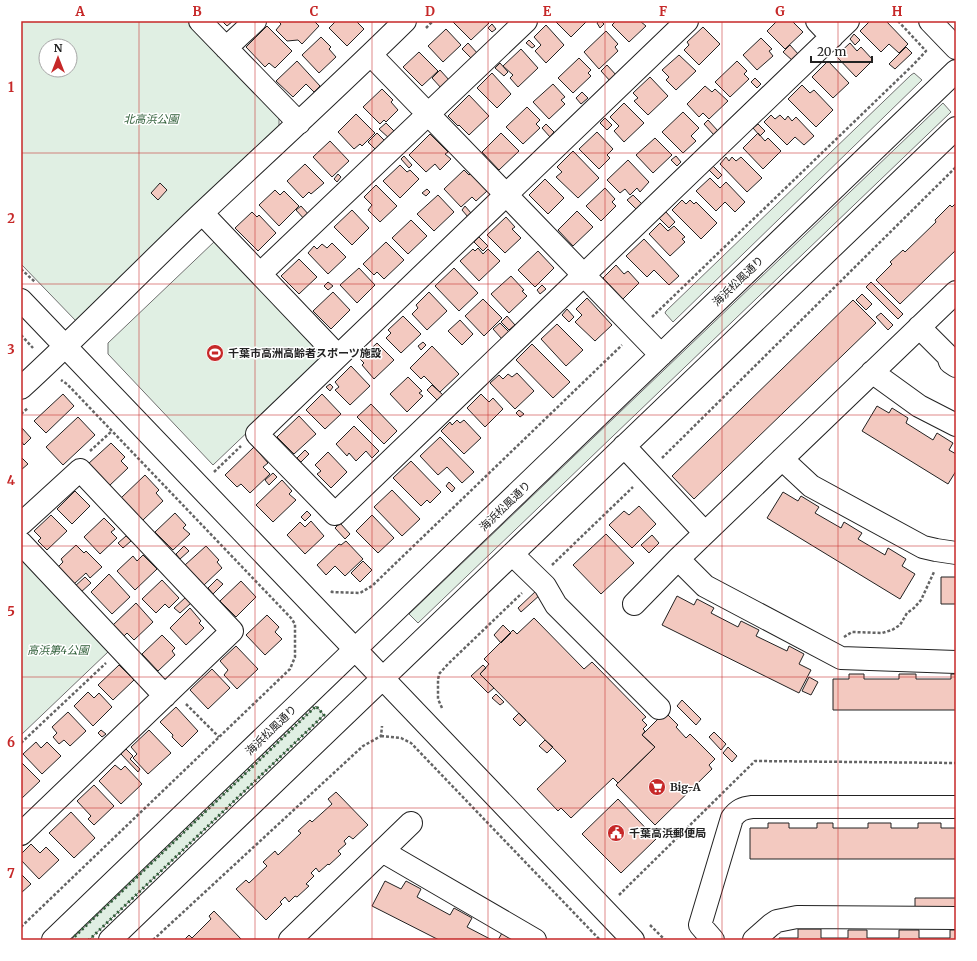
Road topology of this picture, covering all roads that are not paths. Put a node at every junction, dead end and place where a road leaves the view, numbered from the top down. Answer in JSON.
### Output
{"nodes":[{"id":1,"x":200,"y":21,"type":"edge"},
{"id":2,"x":255,"y":21,"type":"edge"},
{"id":3,"x":405,"y":21,"type":"edge"},
{"id":4,"x":526,"y":21,"type":"edge"},
{"id":5,"x":687,"y":21,"type":"edge"},
{"id":6,"x":817,"y":21,"type":"edge"},
{"id":7,"x":848,"y":21,"type":"edge"},
{"id":8,"x":930,"y":21,"type":"edge"},
{"id":9,"x":832,"y":37,"type":"junction"},
{"id":10,"x":226,"y":48,"type":"junction"},
{"id":11,"x":956,"y":48,"type":"edge"},
{"id":12,"x":371,"y":54,"type":"junction"},
{"id":13,"x":956,"y":71,"type":"edge"},
{"id":14,"x":428,"y":114,"type":"junction"},
{"id":15,"x":299,"y":123,"type":"junction"},
{"id":16,"x":956,"y":128,"type":"edge"},
{"id":17,"x":506,"y":195,"type":"junction"},
{"id":18,"x":202,"y":213,"type":"junction"},
{"id":19,"x":260,"y":274,"type":"junction"},
{"id":20,"x":584,"y":275,"type":"junction"},
{"id":21,"x":956,"y":292,"type":"edge"},
{"id":22,"x":21,"y":300,"type":"edge"},
{"id":23,"x":919,"y":327,"type":"junction"},
{"id":24,"x":66,"y":347,"type":"junction"},
{"id":25,"x":661,"y":355,"type":"junction"},
{"id":26,"x":338,"y":356,"type":"junction"},
{"id":27,"x":956,"y":366,"type":"edge"},
{"id":28,"x":872,"y":372,"type":"junction"},
{"id":29,"x":27,"y":396,"type":"edge"},
{"id":30,"x":956,"y":425,"type":"edge"},
{"id":31,"x":624,"y":446,"type":"junction"},
{"id":32,"x":782,"y":459,"type":"junction"},
{"id":33,"x":21,"y":524,"type":"edge"},
{"id":34,"x":705,"y":533,"type":"junction"},
{"id":35,"x":21,"y":543,"type":"edge"},
{"id":36,"x":956,"y":552,"type":"edge"},
{"id":37,"x":512,"y":554,"type":"junction"},
{"id":38,"x":678,"y":559,"type":"junction"},
{"id":39,"x":634,"y":604,"type":"dead end"},
{"id":40,"x":355,"y":650,"type":"junction"},
{"id":41,"x":956,"y":662,"type":"edge"},
{"id":42,"x":382,"y":679,"type":"junction"},
{"id":43,"x":168,"y":693,"type":"junction"},
{"id":44,"x":659,"y":708,"type":"dead end"},
{"id":45,"x":956,"y":807,"type":"edge"},
{"id":46,"x":411,"y":823,"type":"dead end"},
{"id":47,"x":23,"y":829,"type":"edge"},
{"id":48,"x":382,"y":852,"type":"junction"},
{"id":49,"x":956,"y":918,"type":"edge"},
{"id":50,"x":702,"y":936,"type":"edge"},
{"id":51,"x":300,"y":937,"type":"edge"},
{"id":52,"x":53,"y":940,"type":"edge"},
{"id":53,"x":110,"y":940,"type":"edge"},
{"id":54,"x":535,"y":940,"type":"edge"},
{"id":55,"x":633,"y":940,"type":"edge"},
{"id":56,"x":754,"y":940,"type":"edge"}],
"edges":[{"from":1,"to":10,"type":"street"},
{"from":2,"to":10,"type":"street"},
{"from":3,"to":12,"type":"street"},
{"from":4,"to":14,"type":"street"},
{"from":5,"to":17,"type":"street"},
{"from":6,"to":9,"type":"street"},
{"from":7,"to":9,"type":"street"},
{"from":8,"to":11,"type":"street"},
{"from":9,"to":20,"type":"street"},
{"from":10,"to":15,"type":"street"},
{"from":12,"to":14,"type":"street"},
{"from":12,"to":15,"type":"street"},
{"from":13,"to":25,"type":"street","name":"海浜松風通り"},
{"from":14,"to":17,"type":"street"},
{"from":14,"to":19,"type":"street"},
{"from":15,"to":18,"type":"street"},
{"from":16,"to":31,"type":"street"},
{"from":17,"to":20,"type":"street"},
{"from":17,"to":26,"type":"street"},
{"from":18,"to":19,"type":"street"},
{"from":18,"to":24,"type":"street"},
{"from":19,"to":26,"type":"street"},
{"from":20,"to":25,"type":"street"},
{"from":20,"to":26,"type":"street"},
{"from":21,"to":23,"type":"street"},
{"from":22,"to":24,"type":"street"},
{"from":23,"to":27,"type":"street"},
{"from":23,"to":28,"type":"street"},
{"from":24,"to":29,"type":"street"},
{"from":24,"to":40,"type":"street"},
{"from":25,"to":40,"type":"street","name":"海浜松風通り"},
{"from":28,"to":30,"type":"street"},
{"from":28,"to":32,"type":"street"},
{"from":31,"to":34,"type":"street"},
{"from":31,"to":37,"type":"street"},
{"from":32,"to":34,"type":"street"},
{"from":32,"to":36,"type":"street"},
{"from":33,"to":43,"type":"street"},
{"from":34,"to":38,"type":"street"},
{"from":35,"to":43,"type":"street"},
{"from":37,"to":42,"type":"street"},
{"from":37,"to":44,"type":"street"},
{"from":38,"to":39,"type":"street"},
{"from":38,"to":41,"type":"street"},
{"from":40,"to":42,"type":"street"},
{"from":40,"to":52,"type":"street","name":"海浜松風通り"},
{"from":42,"to":53,"type":"street"},
{"from":42,"to":55,"type":"street"},
{"from":43,"to":47,"type":"street"},
{"from":45,"to":50,"type":"street"},
{"from":46,"to":48,"type":"street"},
{"from":48,"to":51,"type":"street"},
{"from":48,"to":54,"type":"street"},
{"from":49,"to":56,"type":"street"}]}
